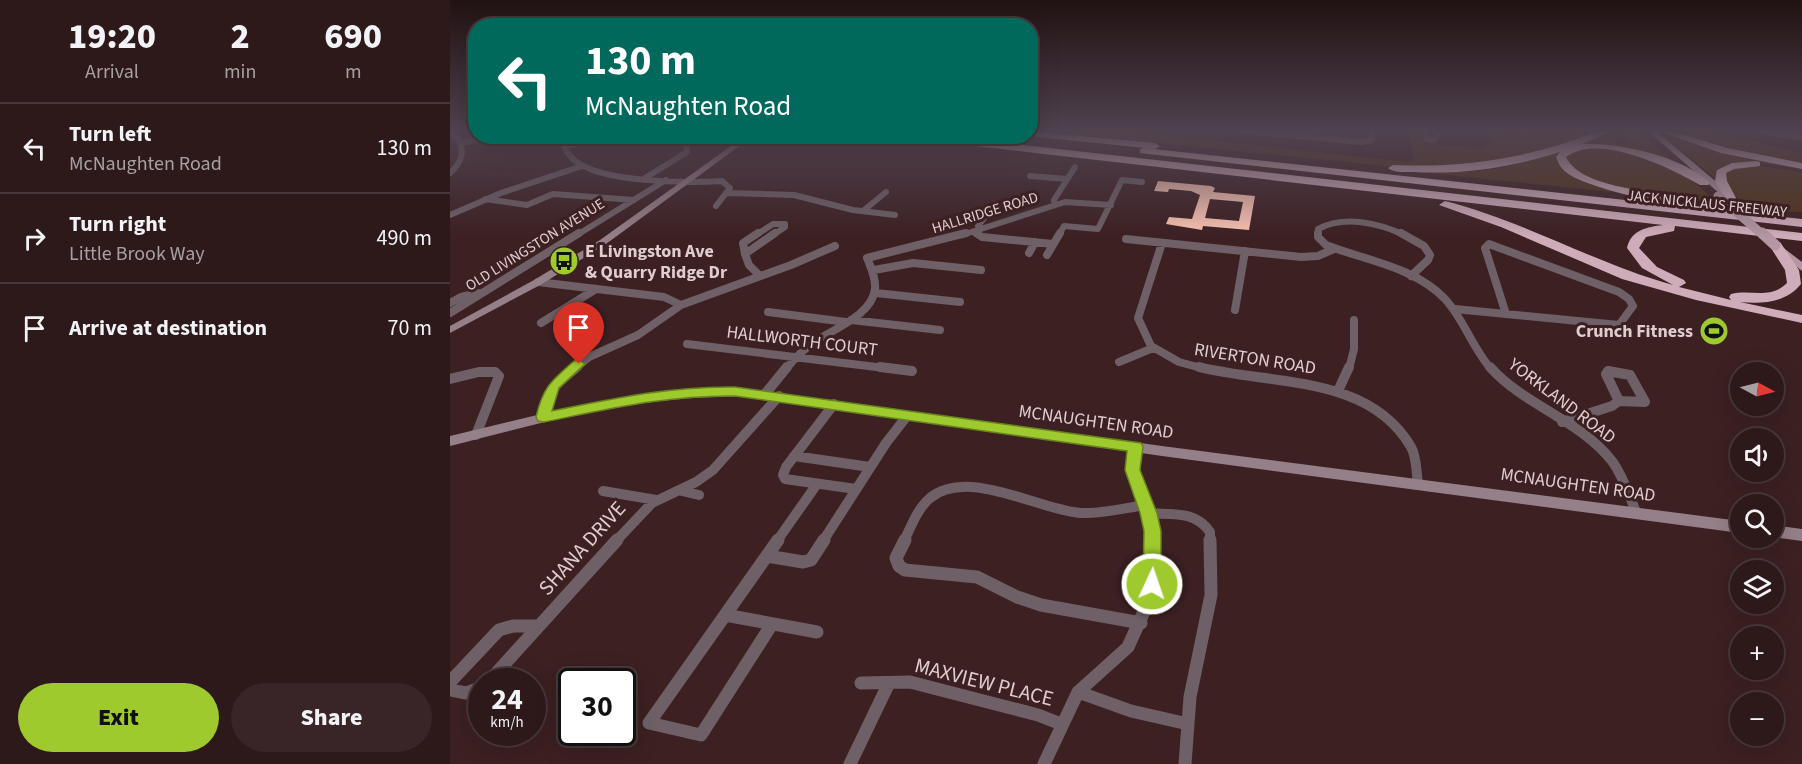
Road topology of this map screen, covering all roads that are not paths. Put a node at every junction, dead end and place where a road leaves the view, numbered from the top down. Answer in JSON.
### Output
{"nodes":[{"id":1,"x":577,"y":167,"type":"edge"},
{"id":2,"x":587,"y":167,"type":"edge"},
{"id":3,"x":663,"y":167,"type":"edge"},
{"id":4,"x":709,"y":167,"type":"edge"},
{"id":5,"x":1075,"y":167,"type":"dead end"},
{"id":6,"x":1179,"y":167,"type":"edge"},
{"id":7,"x":1238,"y":167,"type":"edge"},
{"id":8,"x":1287,"y":167,"type":"edge"},
{"id":9,"x":1350,"y":167,"type":"edge"},
{"id":10,"x":1366,"y":167,"type":"edge"},
{"id":11,"x":1488,"y":167,"type":"edge"},
{"id":12,"x":1566,"y":167,"type":"edge"},
{"id":13,"x":1675,"y":167,"type":"edge"},
{"id":14,"x":1685,"y":167,"type":"edge"},
{"id":15,"x":1694,"y":167,"type":"edge"},
{"id":16,"x":1732,"y":167,"type":"edge"},
{"id":17,"x":1776,"y":167,"type":"edge"},
{"id":18,"x":1802,"y":171,"type":"edge"},
{"id":19,"x":1030,"y":176,"type":"dead end"},
{"id":20,"x":645,"y":178,"type":"junction"},
{"id":21,"x":1067,"y":179,"type":"junction"},
{"id":22,"x":666,"y":180,"type":"junction"},
{"id":23,"x":688,"y":182,"type":"junction"},
{"id":24,"x":1142,"y":182,"type":"dead end"},
{"id":25,"x":1312,"y":182,"type":"junction"},
{"id":26,"x":1704,"y":183,"type":"junction"},
{"id":27,"x":886,"y":192,"type":"dead end"},
{"id":28,"x":726,"y":193,"type":"junction"},
{"id":29,"x":1730,"y":198,"type":"junction"},
{"id":30,"x":485,"y":199,"type":"junction"},
{"id":31,"x":634,"y":200,"type":"junction"},
{"id":32,"x":1718,"y":201,"type":"junction"},
{"id":33,"x":995,"y":204,"type":"dead end"},
{"id":34,"x":1054,"y":205,"type":"junction"},
{"id":35,"x":1111,"y":205,"type":"junction"},
{"id":36,"x":716,"y":206,"type":"dead end"},
{"id":37,"x":863,"y":211,"type":"junction"},
{"id":38,"x":450,"y":215,"type":"edge"},
{"id":39,"x":896,"y":215,"type":"dead end"},
{"id":40,"x":1802,"y":215,"type":"edge"},
{"id":41,"x":1802,"y":224,"type":"edge"},
{"id":42,"x":977,"y":230,"type":"junction"},
{"id":43,"x":1802,"y":230,"type":"edge"},
{"id":44,"x":1746,"y":231,"type":"junction"},
{"id":45,"x":1802,"y":237,"type":"edge"},
{"id":46,"x":1126,"y":239,"type":"dead end"},
{"id":47,"x":1035,"y":242,"type":"junction"},
{"id":48,"x":1162,"y":243,"type":"junction"},
{"id":49,"x":1053,"y":244,"type":"junction"},
{"id":50,"x":1781,"y":245,"type":"junction"},
{"id":51,"x":835,"y":246,"type":"dead end"},
{"id":52,"x":1334,"y":249,"type":"junction"},
{"id":53,"x":1245,"y":251,"type":"junction"},
{"id":54,"x":1029,"y":253,"type":"dead end"},
{"id":55,"x":744,"y":254,"type":"junction"},
{"id":56,"x":1047,"y":255,"type":"dead end"},
{"id":57,"x":1802,"y":258,"type":"edge"},
{"id":58,"x":1802,"y":268,"type":"edge"},
{"id":59,"x":874,"y":270,"type":"junction"},
{"id":60,"x":981,"y":270,"type":"dead end"},
{"id":61,"x":760,"y":276,"type":"junction"},
{"id":62,"x":1411,"y":276,"type":"junction"},
{"id":63,"x":538,"y":282,"type":"junction"},
{"id":64,"x":596,"y":289,"type":"junction"},
{"id":65,"x":486,"y":291,"type":"junction"},
{"id":66,"x":876,"y":293,"type":"junction"},
{"id":67,"x":960,"y":302,"type":"dead end"},
{"id":68,"x":450,"y":303,"type":"edge"},
{"id":69,"x":681,"y":305,"type":"junction"},
{"id":70,"x":1455,"y":309,"type":"junction"},
{"id":71,"x":1235,"y":310,"type":"dead end"},
{"id":72,"x":768,"y":312,"type":"dead end"},
{"id":73,"x":450,"y":314,"type":"edge"},
{"id":74,"x":1506,"y":314,"type":"junction"},
{"id":75,"x":1802,"y":319,"type":"edge"},
{"id":76,"x":1354,"y":320,"type":"dead end"},
{"id":77,"x":849,"y":321,"type":"junction"},
{"id":78,"x":541,"y":323,"type":"dead end"},
{"id":79,"x":450,"y":330,"type":"edge"},
{"id":80,"x":940,"y":330,"type":"dead end"},
{"id":81,"x":687,"y":344,"type":"dead end"},
{"id":82,"x":1153,"y":348,"type":"junction"},
{"id":83,"x":797,"y":357,"type":"junction"},
{"id":84,"x":1119,"y":362,"type":"dead end"},
{"id":85,"x":912,"y":371,"type":"dead end"},
{"id":86,"x":450,"y":379,"type":"edge"},
{"id":87,"x":1338,"y":391,"type":"junction"},
{"id":88,"x":765,"y":394,"type":"junction"},
{"id":89,"x":779,"y":396,"type":"junction"},
{"id":90,"x":1619,"y":401,"type":"junction"},
{"id":91,"x":834,"y":405,"type":"junction"},
{"id":92,"x":907,"y":416,"type":"junction"},
{"id":93,"x":544,"y":417,"type":"junction"},
{"id":94,"x":1562,"y":422,"type":"junction"},
{"id":95,"x":476,"y":435,"type":"junction"},
{"id":96,"x":450,"y":441,"type":"edge"},
{"id":97,"x":1136,"y":447,"type":"junction"},
{"id":98,"x":794,"y":456,"type":"junction"},
{"id":99,"x":870,"y":467,"type":"junction"},
{"id":100,"x":1418,"y":483,"type":"junction"},
{"id":101,"x":817,"y":484,"type":"junction"},
{"id":102,"x":856,"y":489,"type":"junction"},
{"id":103,"x":682,"y":490,"type":"junction"},
{"id":104,"x":603,"y":491,"type":"dead end"},
{"id":105,"x":699,"y":495,"type":"dead end"},
{"id":106,"x":656,"y":500,"type":"junction"},
{"id":107,"x":1147,"y":509,"type":"junction"},
{"id":108,"x":1636,"y":512,"type":"junction"},
{"id":109,"x":1730,"y":526,"type":"edge"},
{"id":110,"x":1784,"y":533,"type":"edge"},
{"id":111,"x":1802,"y":535,"type":"edge"},
{"id":112,"x":767,"y":556,"type":"junction"},
{"id":113,"x":725,"y":615,"type":"junction"},
{"id":114,"x":1141,"y":623,"type":"junction"},
{"id":115,"x":772,"y":624,"type":"junction"},
{"id":116,"x":539,"y":626,"type":"junction"},
{"id":117,"x":817,"y":632,"type":"dead end"},
{"id":118,"x":501,"y":668,"type":"edge"},
{"id":119,"x":450,"y":682,"type":"edge"},
{"id":120,"x":861,"y":683,"type":"dead end"},
{"id":121,"x":889,"y":683,"type":"junction"},
{"id":122,"x":450,"y":690,"type":"edge"},
{"id":123,"x":468,"y":692,"type":"edge"},
{"id":124,"x":1078,"y":692,"type":"junction"},
{"id":125,"x":1061,"y":724,"type":"junction"},
{"id":126,"x":1188,"y":724,"type":"junction"},
{"id":127,"x":850,"y":764,"type":"edge"},
{"id":128,"x":1044,"y":764,"type":"edge"},
{"id":129,"x":1185,"y":764,"type":"edge"}],
"edges":[{"from":1,"to":30,"type":"street"},
{"from":2,"to":20,"type":"street"},
{"from":3,"to":20,"type":"street"},
{"from":4,"to":23,"type":"street"},
{"from":5,"to":21,"type":"street"},
{"from":6,"to":25,"type":"highway"},
{"from":7,"to":43,"type":"highway","name":"JACK NICKLAUS FREEWAY"},
{"from":8,"to":41,"type":"highway","name":"JACK NICKLAUS FREEWAY"},
{"from":9,"to":32,"type":"highway"},
{"from":10,"to":11,"type":"highway"},
{"from":12,"to":32,"type":"highway"},
{"from":13,"to":26,"type":"highway"},
{"from":14,"to":26,"type":"main road"},
{"from":15,"to":29,"type":"main road"},
{"from":16,"to":29,"type":"highway"},
{"from":17,"to":18,"type":"highway"},
{"from":19,"to":21,"type":"street"},
{"from":20,"to":22,"type":"street"},
{"from":21,"to":34,"type":"street"},
{"from":22,"to":23,"type":"street"},
{"from":22,"to":31,"type":"street","name":"OLD LIVINGSTON AVENUE"},
{"from":23,"to":28,"type":"street"},
{"from":23,"to":63,"type":"street"},
{"from":24,"to":35,"type":"street"},
{"from":25,"to":44,"type":"highway"},
{"from":25,"to":75,"type":"highway"},
{"from":26,"to":32,"type":"main road"},
{"from":27,"to":37,"type":"street"},
{"from":28,"to":36,"type":"street"},
{"from":28,"to":37,"type":"street"},
{"from":29,"to":50,"type":"main road"},
{"from":30,"to":31,"type":"street"},
{"from":30,"to":38,"type":"street"},
{"from":31,"to":65,"type":"street","name":"OLD LIVINGSTON AVENUE"},
{"from":32,"to":40,"type":"highway"},
{"from":32,"to":50,"type":"main road","bridge":true},
{"from":33,"to":42,"type":"street"},
{"from":34,"to":35,"type":"street","name":"HALLRIDGE ROAD"},
{"from":34,"to":42,"type":"street","name":"HALLRIDGE ROAD"},
{"from":35,"to":49,"type":"street"},
{"from":37,"to":39,"type":"street"},
{"from":42,"to":47,"type":"street"},
{"from":42,"to":59,"type":"street","name":"HALLRIDGE ROAD"},
{"from":44,"to":45,"type":"highway"},
{"from":44,"to":50,"type":"highway"},
{"from":46,"to":48,"type":"street"},
{"from":47,"to":49,"type":"street"},
{"from":47,"to":54,"type":"street"},
{"from":48,"to":53,"type":"street"},
{"from":48,"to":82,"type":"street"},
{"from":49,"to":56,"type":"street"},
{"from":50,"to":57,"type":"main road"},
{"from":50,"to":58,"type":"main road"},
{"from":51,"to":61,"type":"street"},
{"from":52,"to":53,"type":"street"},
{"from":52,"to":62,"type":"street","name":"YORKLAND ROAD"},
{"from":52,"to":62,"type":"street"},
{"from":53,"to":71,"type":"street"},
{"from":55,"to":55,"type":"street"},
{"from":55,"to":61,"type":"street"},
{"from":59,"to":60,"type":"street"},
{"from":59,"to":66,"type":"street"},
{"from":61,"to":69,"type":"street"},
{"from":62,"to":70,"type":"street","name":"YORKLAND ROAD"},
{"from":63,"to":64,"type":"street"},
{"from":63,"to":79,"type":"street"},
{"from":64,"to":69,"type":"street"},
{"from":64,"to":78,"type":"street"},
{"from":65,"to":68,"type":"street"},
{"from":65,"to":73,"type":"street","name":"OLD LIVINGSTON AVENUE"},
{"from":66,"to":67,"type":"street"},
{"from":66,"to":77,"type":"street"},
{"from":69,"to":93,"type":"street"},
{"from":70,"to":74,"type":"street"},
{"from":70,"to":94,"type":"street","name":"YORKLAND ROAD"},
{"from":72,"to":77,"type":"street"},
{"from":74,"to":74,"type":"street"},
{"from":76,"to":87,"type":"street"},
{"from":77,"to":80,"type":"street"},
{"from":77,"to":83,"type":"street"},
{"from":81,"to":83,"type":"street","name":"HALLWORTH COURT"},
{"from":82,"to":84,"type":"street"},
{"from":82,"to":87,"type":"street","name":"RIVERTON ROAD"},
{"from":83,"to":85,"type":"street","name":"HALLWORTH COURT"},
{"from":83,"to":88,"type":"street"},
{"from":86,"to":95,"type":"street"},
{"from":87,"to":100,"type":"street","name":"RIVERTON ROAD"},
{"from":88,"to":89,"type":"street","name":"MCNAUGHTEN ROAD"},
{"from":88,"to":93,"type":"street","name":"MCNAUGHTEN ROAD"},
{"from":89,"to":91,"type":"street","name":"MCNAUGHTEN ROAD"},
{"from":89,"to":103,"type":"street","name":"SHANA DRIVE"},
{"from":90,"to":90,"type":"street"},
{"from":90,"to":94,"type":"street"},
{"from":91,"to":92,"type":"street","name":"MCNAUGHTEN ROAD"},
{"from":91,"to":98,"type":"street"},
{"from":92,"to":97,"type":"street","name":"MCNAUGHTEN ROAD"},
{"from":92,"to":99,"type":"street"},
{"from":93,"to":95,"type":"street","name":"MCNAUGHTEN ROAD"},
{"from":94,"to":108,"type":"street","name":"YORKLAND ROAD"},
{"from":95,"to":96,"type":"street","name":"MCNAUGHTEN ROAD"},
{"from":97,"to":100,"type":"street","name":"MCNAUGHTEN ROAD"},
{"from":97,"to":107,"type":"street"},
{"from":98,"to":99,"type":"street"},
{"from":98,"to":101,"type":"street"},
{"from":99,"to":102,"type":"street"},
{"from":100,"to":108,"type":"street","name":"MCNAUGHTEN ROAD"},
{"from":101,"to":102,"type":"street"},
{"from":101,"to":112,"type":"street"},
{"from":102,"to":112,"type":"street"},
{"from":103,"to":105,"type":"street"},
{"from":103,"to":106,"type":"street","name":"SHANA DRIVE"},
{"from":104,"to":106,"type":"street","name":"SHANA DRIVE"},
{"from":106,"to":116,"type":"street","name":"SHANA DRIVE"},
{"from":107,"to":114,"type":"street"},
{"from":107,"to":114,"type":"street"},
{"from":107,"to":126,"type":"street"},
{"from":108,"to":109,"type":"street","name":"MCNAUGHTEN ROAD"},
{"from":110,"to":111,"type":"street"},
{"from":112,"to":113,"type":"street"},
{"from":113,"to":115,"type":"street"},
{"from":113,"to":115,"type":"street"},
{"from":114,"to":124,"type":"street"},
{"from":115,"to":117,"type":"street"},
{"from":116,"to":118,"type":"street","name":"SHANA DRIVE"},
{"from":116,"to":119,"type":"street"},
{"from":120,"to":121,"type":"street","name":"MAXVIEW PLACE"},
{"from":121,"to":125,"type":"street","name":"MAXVIEW PLACE"},
{"from":121,"to":127,"type":"street"},
{"from":122,"to":123,"type":"street"},
{"from":124,"to":125,"type":"street"},
{"from":124,"to":126,"type":"street","name":"MAXVIEW PLACE"},
{"from":125,"to":128,"type":"street"},
{"from":126,"to":129,"type":"street"}]}
